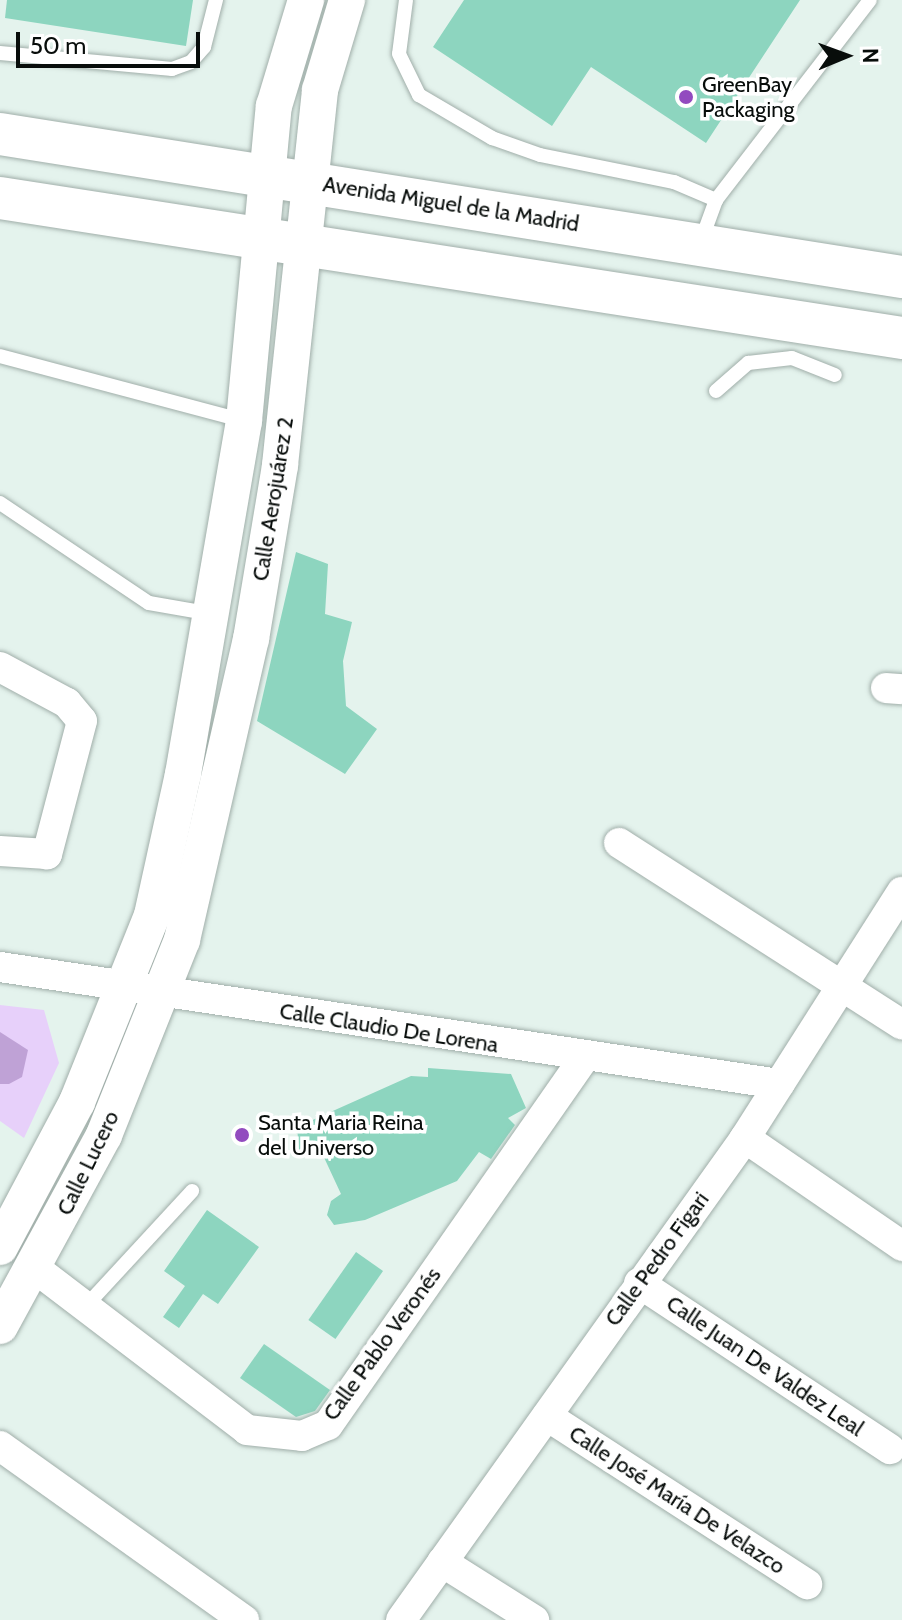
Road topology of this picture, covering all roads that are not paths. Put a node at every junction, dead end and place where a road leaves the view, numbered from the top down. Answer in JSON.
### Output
{"nodes":[{"id":1,"x":216,"y":0,"type":"edge"},
{"id":2,"x":306,"y":0,"type":"edge"},
{"id":3,"x":347,"y":0,"type":"edge"},
{"id":4,"x":406,"y":0,"type":"edge"},
{"id":5,"x":870,"y":0,"type":"edge"},
{"id":6,"x":0,"y":53,"type":"edge"},
{"id":7,"x":274,"y":106,"type":"junction"},
{"id":8,"x":316,"y":114,"type":"junction"},
{"id":9,"x":0,"y":134,"type":"edge"},
{"id":10,"x":267,"y":176,"type":"junction"},
{"id":11,"x":313,"y":183,"type":"junction"},
{"id":12,"x":0,"y":198,"type":"edge"},
{"id":13,"x":716,"y":200,"type":"junction"},
{"id":14,"x":262,"y":236,"type":"junction"},
{"id":15,"x":306,"y":245,"type":"junction"},
{"id":16,"x":700,"y":245,"type":"junction"},
{"id":17,"x":902,"y":277,"type":"edge"},
{"id":18,"x":902,"y":338,"type":"edge"},
{"id":19,"x":0,"y":356,"type":"edge"},
{"id":20,"x":835,"y":375,"type":"dead end"},
{"id":21,"x":716,"y":391,"type":"dead end"},
{"id":22,"x":244,"y":421,"type":"junction"},
{"id":23,"x":0,"y":503,"type":"edge"},
{"id":24,"x":213,"y":614,"type":"junction"},
{"id":25,"x":0,"y":667,"type":"edge"},
{"id":26,"x":619,"y":843,"type":"dead end"},
{"id":27,"x":0,"y":851,"type":"edge"},
{"id":28,"x":902,"y":892,"type":"edge"},
{"id":29,"x":0,"y":967,"type":"edge"},
{"id":30,"x":841,"y":984,"type":"junction"},
{"id":31,"x":144,"y":989,"type":"junction"},
{"id":32,"x":902,"y":1025,"type":"edge"},
{"id":33,"x":584,"y":1058,"type":"junction"},
{"id":34,"x":779,"y":1084,"type":"junction"},
{"id":35,"x":745,"y":1138,"type":"junction"},
{"id":36,"x":192,"y":1191,"type":"dead end"},
{"id":37,"x":902,"y":1246,"type":"edge"},
{"id":38,"x":0,"y":1247,"type":"edge"},
{"id":39,"x":36,"y":1269,"type":"junction"},
{"id":40,"x":639,"y":1283,"type":"junction"},
{"id":41,"x":85,"y":1307,"type":"junction"},
{"id":42,"x":0,"y":1326,"type":"edge"},
{"id":43,"x":547,"y":1416,"type":"junction"},
{"id":44,"x":0,"y":1446,"type":"edge"},
{"id":45,"x":890,"y":1449,"type":"dead end"},
{"id":46,"x":442,"y":1562,"type":"junction"},
{"id":47,"x":807,"y":1584,"type":"dead end"},
{"id":48,"x":244,"y":1620,"type":"edge"},
{"id":49,"x":401,"y":1620,"type":"edge"},
{"id":50,"x":534,"y":1620,"type":"edge"}],
"edges":[{"from":1,"to":6,"type":"lane"},
{"from":2,"to":7,"type":"street","name":"Calle Aerojuárez 2"},
{"from":3,"to":8,"type":"street","name":"Calle Aerojuárez 2"},
{"from":4,"to":13,"type":"lane"},
{"from":5,"to":13,"type":"lane"},
{"from":7,"to":8,"type":"street"},
{"from":7,"to":10,"type":"street","name":"Calle Aerojuárez 2"},
{"from":8,"to":11,"type":"street","name":"Calle Aerojuárez 2"},
{"from":9,"to":10,"type":"main road","name":"Avenida Miguel de la Madrid"},
{"from":10,"to":11,"type":"main road","name":"Avenida Miguel de la Madrid"},
{"from":10,"to":14,"type":"street","name":"Calle Aerojuárez 2"},
{"from":11,"to":15,"type":"street","name":"Calle Aerojuárez 2"},
{"from":11,"to":16,"type":"main road","name":"Avenida Miguel de la Madrid"},
{"from":12,"to":14,"type":"main road"},
{"from":13,"to":16,"type":"lane"},
{"from":14,"to":15,"type":"main road"},
{"from":14,"to":22,"type":"street","name":"Calle Aerojuárez 2"},
{"from":15,"to":18,"type":"main road"},
{"from":15,"to":31,"type":"street","name":"Calle Aerojuárez 2"},
{"from":16,"to":17,"type":"main road","name":"Avenida Miguel de la Madrid"},
{"from":19,"to":22,"type":"lane"},
{"from":20,"to":21,"type":"lane"},
{"from":22,"to":24,"type":"street","name":"Calle Aerojuárez 2"},
{"from":23,"to":24,"type":"lane"},
{"from":24,"to":31,"type":"street","name":"Calle Aerojuárez 2"},
{"from":25,"to":27,"type":"street"},
{"from":26,"to":30,"type":"street"},
{"from":28,"to":30,"type":"street","name":"Calle Pedro Figari"},
{"from":29,"to":31,"type":"street","name":"Calle Claudio De Lorena"},
{"from":30,"to":32,"type":"street"},
{"from":30,"to":34,"type":"street","name":"Calle Pedro Figari"},
{"from":31,"to":33,"type":"street","name":"Calle Claudio De Lorena"},
{"from":31,"to":38,"type":"street","name":"Calle Lucero"},
{"from":31,"to":39,"type":"street","name":"Calle Lucero"},
{"from":33,"to":34,"type":"street","name":"Calle Claudio De Lorena"},
{"from":33,"to":41,"type":"street","name":"Calle Pablo Veronés"},
{"from":34,"to":35,"type":"street","name":"Calle Pedro Figari"},
{"from":35,"to":37,"type":"street"},
{"from":35,"to":40,"type":"street","name":"Calle Pedro Figari"},
{"from":36,"to":41,"type":"lane"},
{"from":39,"to":41,"type":"street","name":"Calle Pablo Veronés"},
{"from":39,"to":42,"type":"street","name":"Calle Lucero"},
{"from":40,"to":43,"type":"street","name":"Calle Pedro Figari"},
{"from":40,"to":45,"type":"street","name":"Calle Juan De Valdez Leal"},
{"from":43,"to":46,"type":"street","name":"Calle Pedro Figari"},
{"from":43,"to":47,"type":"street","name":"Calle José María De Velazco"},
{"from":44,"to":48,"type":"street"},
{"from":46,"to":49,"type":"street","name":"Calle Pedro Figari"},
{"from":46,"to":50,"type":"street"}]}
